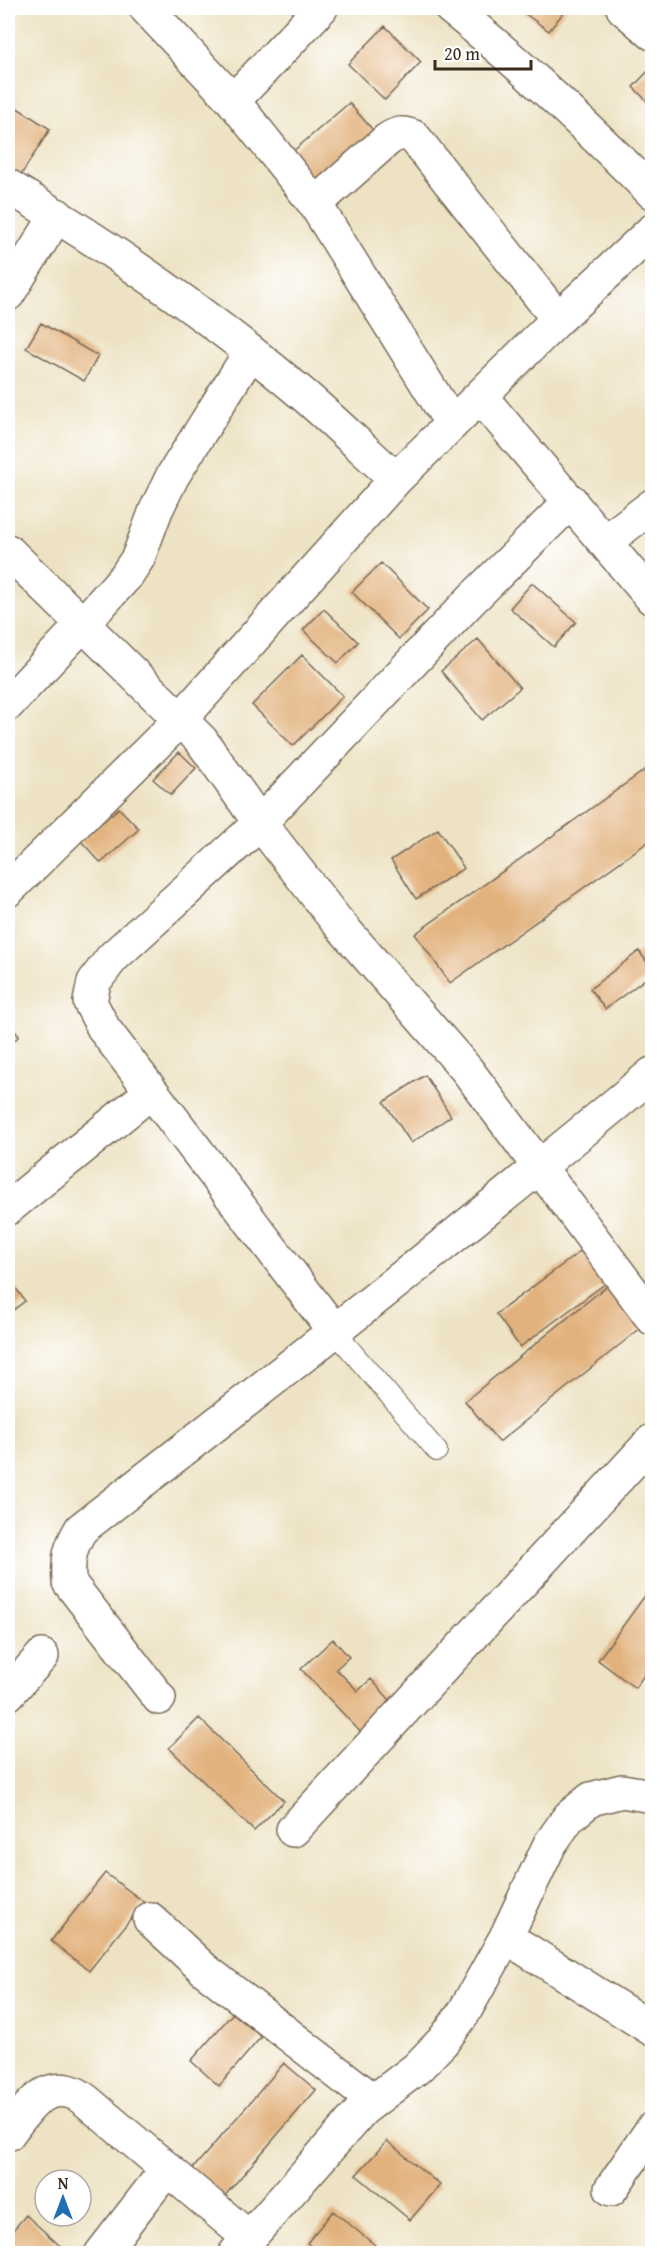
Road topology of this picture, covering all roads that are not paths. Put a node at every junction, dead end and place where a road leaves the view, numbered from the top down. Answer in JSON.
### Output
{"nodes":[{"id":1,"x":146,"y":8,"type":"edge"},
{"id":2,"x":321,"y":8,"type":"edge"},
{"id":3,"x":451,"y":8,"type":"edge"},
{"id":4,"x":623,"y":8,"type":"edge"},
{"id":5,"x":652,"y":33,"type":"edge"},
{"id":6,"x":233,"y":101,"type":"junction"},
{"id":7,"x":8,"y":186,"type":"edge"},
{"id":8,"x":652,"y":192,"type":"edge"},
{"id":9,"x":315,"y":204,"type":"junction"},
{"id":10,"x":57,"y":215,"type":"junction"},
{"id":11,"x":652,"y":231,"type":"edge"},
{"id":12,"x":8,"y":294,"type":"edge"},
{"id":13,"x":558,"y":319,"type":"junction"},
{"id":14,"x":250,"y":353,"type":"junction"},
{"id":15,"x":480,"y":396,"type":"junction"},
{"id":16,"x":452,"y":423,"type":"junction"},
{"id":17,"x":396,"y":479,"type":"junction"},
{"id":18,"x":571,"y":501,"type":"junction"},
{"id":19,"x":652,"y":506,"type":"edge"},
{"id":20,"x":606,"y":541,"type":"junction"},
{"id":21,"x":8,"y":551,"type":"edge"},
{"id":22,"x":652,"y":598,"type":"edge"},
{"id":23,"x":82,"y":625,"type":"junction"},
{"id":24,"x":8,"y":704,"type":"edge"},
{"id":25,"x":180,"y":720,"type":"junction"},
{"id":26,"x":260,"y":823,"type":"junction"},
{"id":27,"x":8,"y":890,"type":"edge"},
{"id":28,"x":652,"y":1074,"type":"edge"},
{"id":29,"x":151,"y":1092,"type":"junction"},
{"id":30,"x":540,"y":1168,"type":"junction"},
{"id":31,"x":8,"y":1208,"type":"edge"},
{"id":32,"x":652,"y":1318,"type":"edge"},
{"id":33,"x":335,"y":1332,"type":"junction"},
{"id":34,"x":652,"y":1441,"type":"edge"},
{"id":35,"x":437,"y":1451,"type":"dead end"},
{"id":36,"x":42,"y":1656,"type":"dead end"},
{"id":37,"x":8,"y":1694,"type":"edge"},
{"id":38,"x":159,"y":1698,"type":"dead end"},
{"id":39,"x":652,"y":1796,"type":"edge"},
{"id":40,"x":293,"y":1830,"type":"dead end"},
{"id":41,"x":150,"y":1919,"type":"dead end"},
{"id":42,"x":506,"y":1937,"type":"junction"},
{"id":43,"x":652,"y":2029,"type":"edge"},
{"id":44,"x":374,"y":2101,"type":"junction"},
{"id":45,"x":652,"y":2129,"type":"edge"},
{"id":46,"x":8,"y":2134,"type":"edge"},
{"id":47,"x":167,"y":2169,"type":"junction"},
{"id":48,"x":611,"y":2189,"type":"dead end"},
{"id":49,"x":241,"y":2246,"type":"edge"},
{"id":50,"x":101,"y":2253,"type":"edge"}],
"edges":[{"from":1,"to":6,"type":"street"},
{"from":2,"to":6,"type":"street"},
{"from":3,"to":8,"type":"street"},
{"from":4,"to":5,"type":"street"},
{"from":6,"to":9,"type":"street"},
{"from":7,"to":10,"type":"street"},
{"from":9,"to":13,"type":"street"},
{"from":9,"to":16,"type":"street"},
{"from":10,"to":12,"type":"street"},
{"from":10,"to":14,"type":"street"},
{"from":11,"to":13,"type":"street"},
{"from":13,"to":15,"type":"street"},
{"from":14,"to":17,"type":"street"},
{"from":14,"to":23,"type":"street"},
{"from":15,"to":16,"type":"street"},
{"from":15,"to":18,"type":"street"},
{"from":16,"to":17,"type":"street"},
{"from":17,"to":25,"type":"street"},
{"from":18,"to":20,"type":"street"},
{"from":18,"to":26,"type":"street"},
{"from":19,"to":20,"type":"street"},
{"from":20,"to":22,"type":"street"},
{"from":21,"to":23,"type":"street"},
{"from":23,"to":24,"type":"street"},
{"from":23,"to":25,"type":"street"},
{"from":25,"to":26,"type":"street"},
{"from":25,"to":27,"type":"street"},
{"from":26,"to":29,"type":"street"},
{"from":26,"to":30,"type":"street"},
{"from":28,"to":30,"type":"street"},
{"from":29,"to":31,"type":"street"},
{"from":29,"to":33,"type":"street"},
{"from":30,"to":32,"type":"street"},
{"from":30,"to":33,"type":"street"},
{"from":33,"to":35,"type":"lane"},
{"from":33,"to":38,"type":"street"},
{"from":34,"to":40,"type":"street"},
{"from":36,"to":37,"type":"street"},
{"from":39,"to":42,"type":"street"},
{"from":41,"to":44,"type":"street"},
{"from":42,"to":43,"type":"street"},
{"from":42,"to":44,"type":"street"},
{"from":44,"to":49,"type":"street"},
{"from":45,"to":48,"type":"street"},
{"from":46,"to":47,"type":"street"},
{"from":47,"to":49,"type":"street"},
{"from":47,"to":50,"type":"street"}]}
